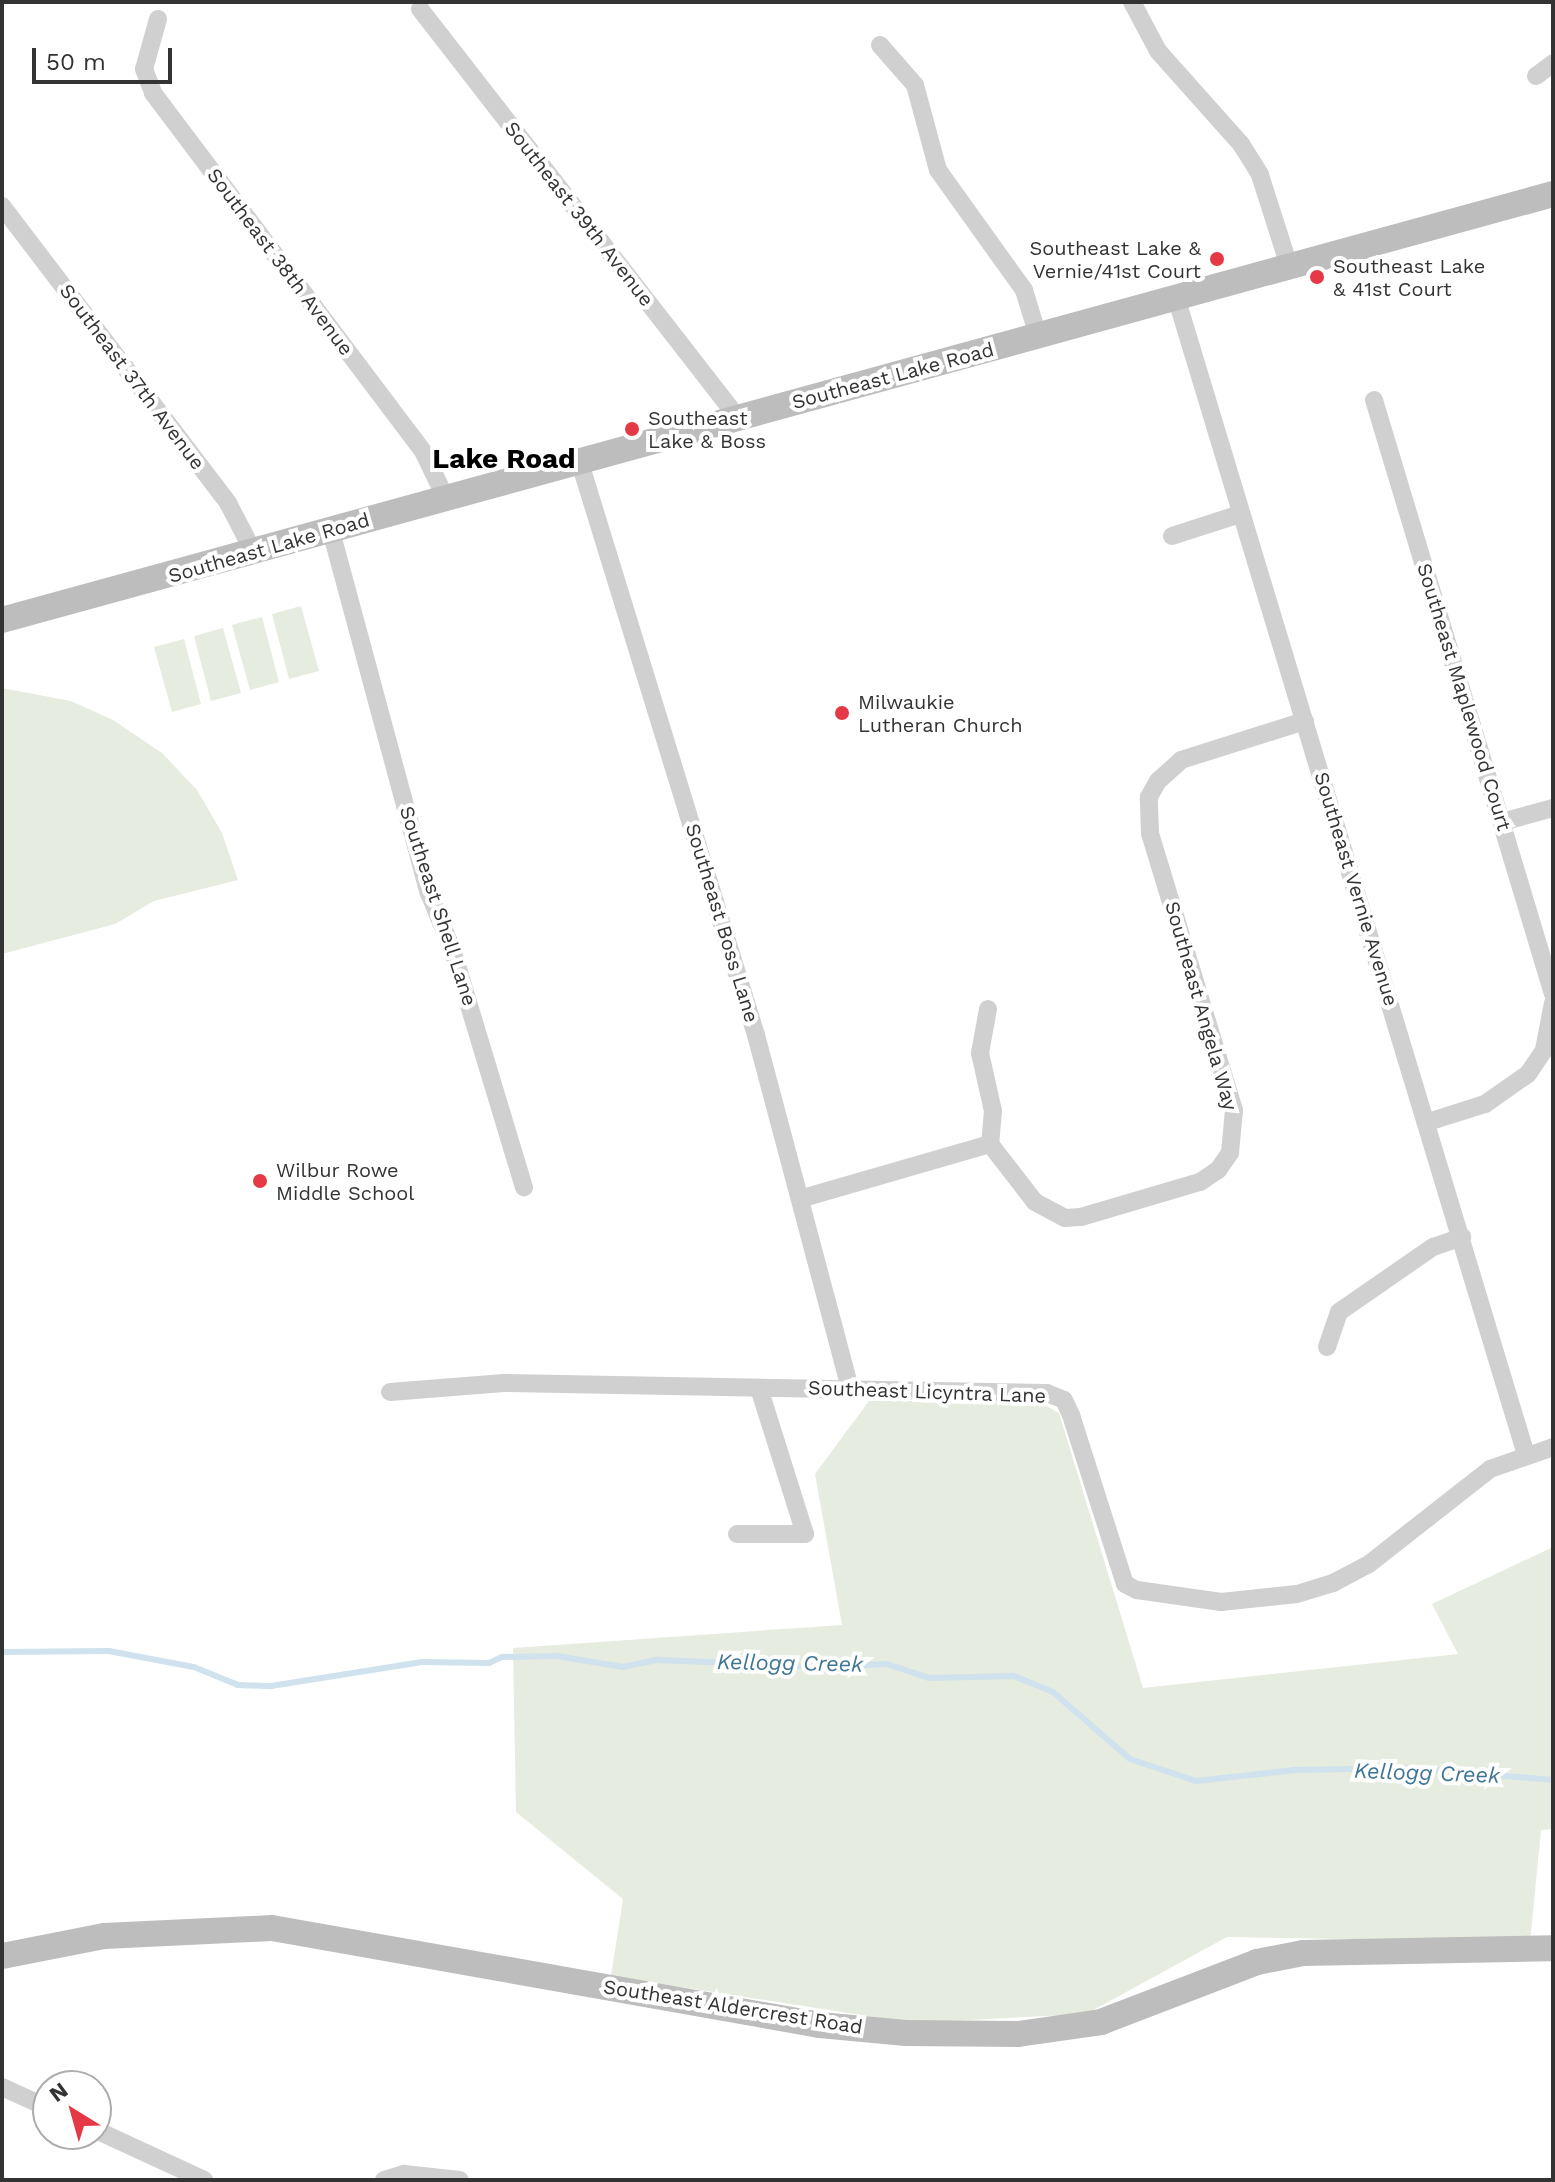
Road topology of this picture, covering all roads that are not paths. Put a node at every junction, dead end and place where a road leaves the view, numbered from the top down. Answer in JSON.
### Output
{"nodes":[{"id":1,"x":1132,"y":2,"type":"edge"},
{"id":2,"x":420,"y":9,"type":"dead end"},
{"id":3,"x":158,"y":19,"type":"dead end"},
{"id":4,"x":880,"y":45,"type":"dead end"},
{"id":5,"x":1553,"y":63,"type":"edge"},
{"id":6,"x":1536,"y":76,"type":"dead end"},
{"id":7,"x":1553,"y":194,"type":"edge"},
{"id":8,"x":2,"y":206,"type":"edge"},
{"id":9,"x":1289,"y":266,"type":"junction"},
{"id":10,"x":1176,"y":297,"type":"junction"},
{"id":11,"x":1038,"y":336,"type":"junction"},
{"id":12,"x":1374,"y":400,"type":"dead end"},
{"id":13,"x":738,"y":418,"type":"junction"},
{"id":14,"x":580,"y":463,"type":"junction"},
{"id":15,"x":446,"y":499,"type":"junction"},
{"id":16,"x":1240,"y":514,"type":"junction"},
{"id":17,"x":331,"y":531,"type":"junction"},
{"id":18,"x":1172,"y":536,"type":"dead end"},
{"id":19,"x":254,"y":553,"type":"junction"},
{"id":20,"x":2,"y":620,"type":"edge"},
{"id":21,"x":1305,"y":721,"type":"junction"},
{"id":22,"x":1553,"y":808,"type":"edge"},
{"id":23,"x":1502,"y":822,"type":"junction"},
{"id":24,"x":1553,"y":994,"type":"edge"},
{"id":25,"x":1553,"y":1003,"type":"edge"},
{"id":26,"x":988,"y":1009,"type":"dead end"},
{"id":27,"x":1428,"y":1122,"type":"junction"},
{"id":28,"x":990,"y":1144,"type":"junction"},
{"id":29,"x":524,"y":1187,"type":"dead end"},
{"id":30,"x":803,"y":1198,"type":"junction"},
{"id":31,"x":1462,"y":1237,"type":"junction"},
{"id":32,"x":1327,"y":1347,"type":"dead end"},
{"id":33,"x":759,"y":1388,"type":"junction"},
{"id":34,"x":850,"y":1388,"type":"junction"},
{"id":35,"x":390,"y":1392,"type":"dead end"},
{"id":36,"x":1553,"y":1447,"type":"edge"},
{"id":37,"x":1526,"y":1455,"type":"junction"},
{"id":38,"x":737,"y":1534,"type":"dead end"},
{"id":39,"x":1553,"y":1948,"type":"edge"},
{"id":40,"x":2,"y":1956,"type":"edge"},
{"id":41,"x":2,"y":2087,"type":"edge"},
{"id":42,"x":32,"y":2101,"type":"edge"},
{"id":43,"x":112,"y":2137,"type":"edge"},
{"id":44,"x":204,"y":2180,"type":"edge"},
{"id":45,"x":384,"y":2180,"type":"edge"},
{"id":46,"x":460,"y":2180,"type":"edge"}],
"edges":[{"from":1,"to":9,"type":"street"},
{"from":2,"to":13,"type":"street","name":"Southeast 39th Avenue"},
{"from":3,"to":15,"type":"street","name":"Southeast 38th Avenue"},
{"from":4,"to":11,"type":"street"},
{"from":5,"to":6,"type":"street"},
{"from":7,"to":9,"type":"main road","name":"Southeast Lake Road"},
{"from":8,"to":19,"type":"street","name":"Southeast 37th Avenue"},
{"from":9,"to":10,"type":"main road","name":"Southeast Lake Road"},
{"from":10,"to":11,"type":"main road","name":"Southeast Lake Road"},
{"from":10,"to":16,"type":"street","name":"Southeast Vernie Avenue"},
{"from":11,"to":13,"type":"main road","name":"Southeast Lake Road"},
{"from":12,"to":23,"type":"street","name":"Southeast Maplewood Court"},
{"from":13,"to":14,"type":"main road","name":"Southeast Lake Road"},
{"from":14,"to":15,"type":"main road","name":"Southeast Lake Road"},
{"from":14,"to":30,"type":"street","name":"Southeast Boss Lane"},
{"from":15,"to":17,"type":"main road","name":"Southeast Lake Road"},
{"from":16,"to":18,"type":"street"},
{"from":16,"to":21,"type":"street","name":"Southeast Vernie Avenue"},
{"from":17,"to":19,"type":"main road","name":"Southeast Lake Road"},
{"from":17,"to":29,"type":"street","name":"Southeast Shell Lane"},
{"from":19,"to":20,"type":"main road","name":"Southeast Lake Road"},
{"from":21,"to":27,"type":"street","name":"Southeast Vernie Avenue"},
{"from":21,"to":28,"type":"street","name":"Southeast Angela Way"},
{"from":22,"to":23,"type":"street"},
{"from":23,"to":24,"type":"street","name":"Southeast Maplewood Court"},
{"from":25,"to":27,"type":"street"},
{"from":26,"to":28,"type":"street"},
{"from":27,"to":31,"type":"street","name":"Southeast Vernie Avenue"},
{"from":28,"to":30,"type":"street"},
{"from":30,"to":34,"type":"street","name":"Southeast Boss Lane"},
{"from":31,"to":32,"type":"street"},
{"from":31,"to":37,"type":"street","name":"Southeast Vernie Avenue"},
{"from":33,"to":34,"type":"street","name":"Southeast Licyntra Lane"},
{"from":33,"to":35,"type":"street","name":"Southeast Licyntra Lane"},
{"from":33,"to":38,"type":"street"},
{"from":34,"to":37,"type":"street","name":"Southeast Licyntra Lane"},
{"from":36,"to":37,"type":"street"},
{"from":39,"to":40,"type":"main road","name":"Southeast Aldercrest Road"},
{"from":41,"to":42,"type":"street"},
{"from":43,"to":44,"type":"street"},
{"from":45,"to":46,"type":"street"}]}
